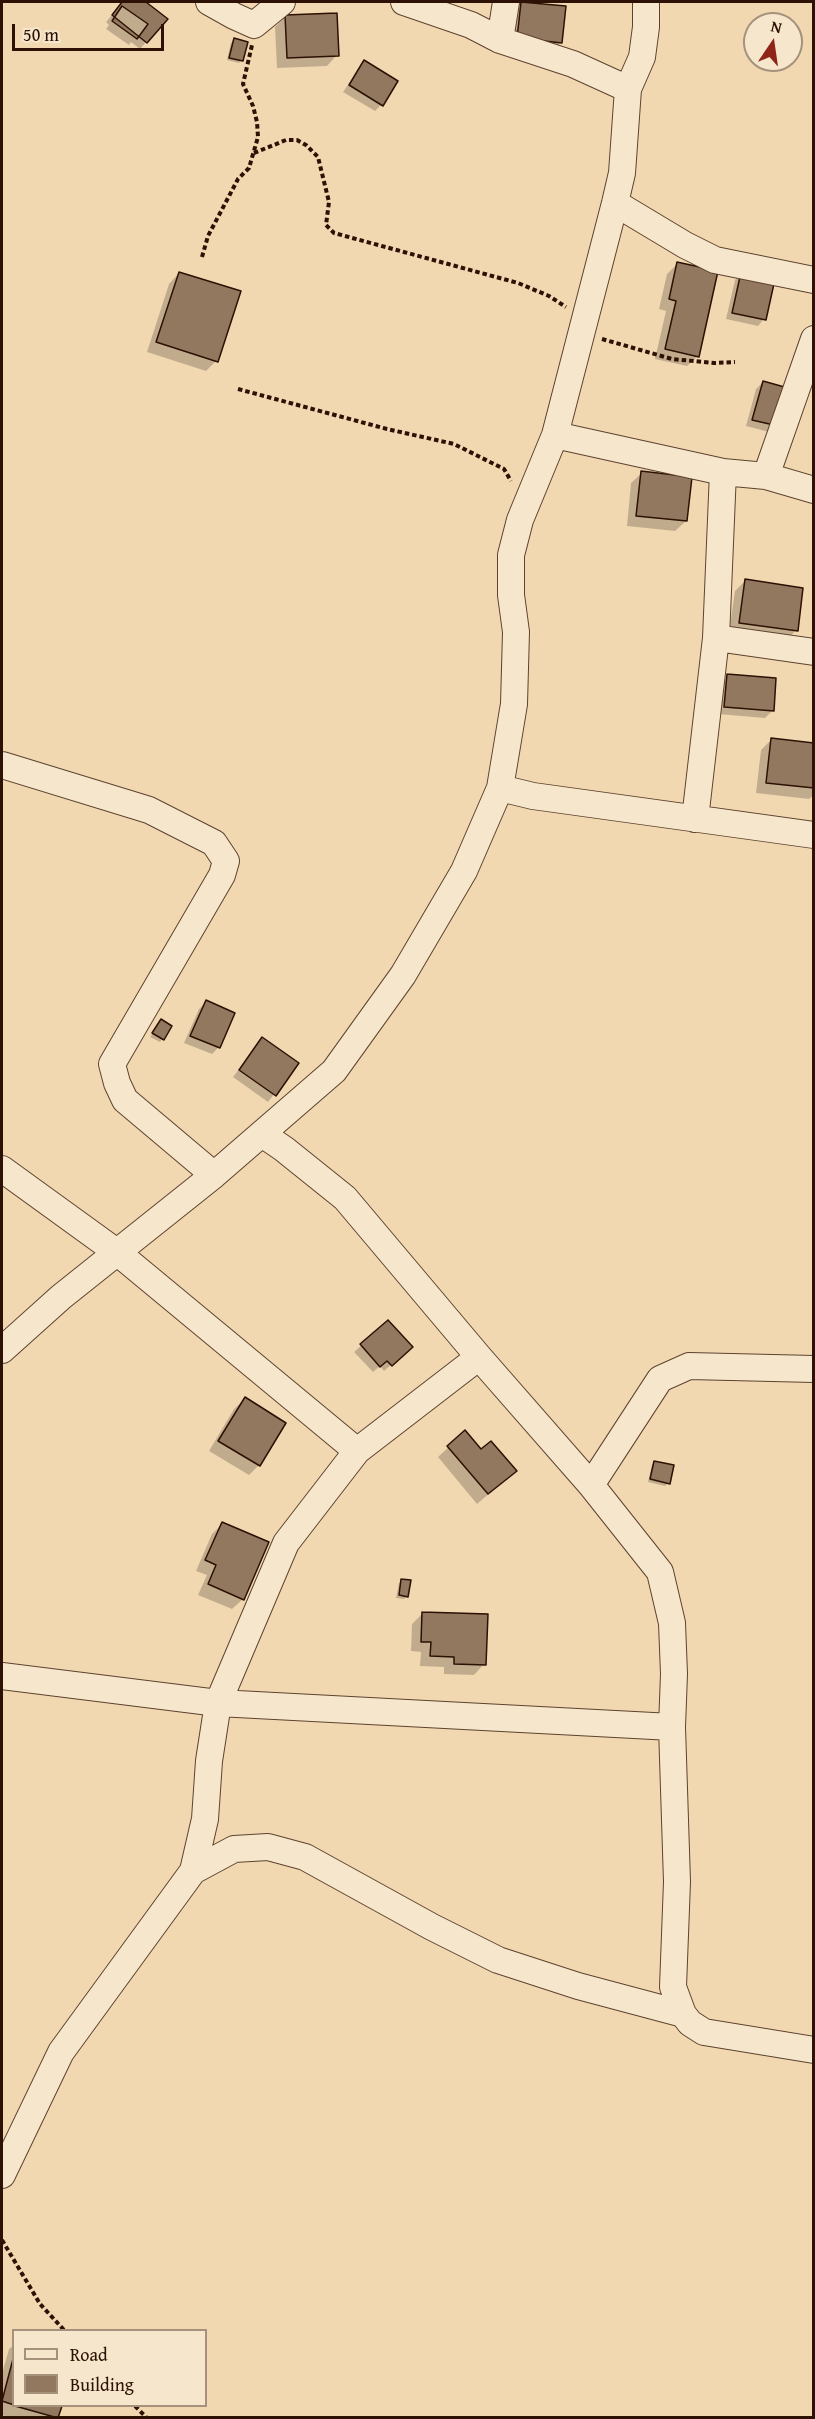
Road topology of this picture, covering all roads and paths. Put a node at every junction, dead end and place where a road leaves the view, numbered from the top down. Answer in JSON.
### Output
{"nodes":[{"id":1,"x":210,"y":2,"type":"edge"},
{"id":2,"x":282,"y":2,"type":"edge"},
{"id":3,"x":404,"y":2,"type":"edge"},
{"id":4,"x":506,"y":2,"type":"edge"},
{"id":5,"x":646,"y":2,"type":"edge"},
{"id":6,"x":257,"y":24,"type":"junction"},
{"id":7,"x":500,"y":40,"type":"junction"},
{"id":8,"x":628,"y":89,"type":"junction"},
{"id":9,"x":254,"y":153,"type":"junction"},
{"id":10,"x":615,"y":203,"type":"junction"},
{"id":11,"x":201,"y":257,"type":"dead end"},
{"id":12,"x":813,"y":280,"type":"edge"},
{"id":13,"x":583,"y":326,"type":"junction"},
{"id":14,"x":813,"y":339,"type":"edge"},
{"id":15,"x":735,"y":362,"type":"dead end"},
{"id":16,"x":238,"y":389,"type":"dead end"},
{"id":17,"x":555,"y":435,"type":"junction"},
{"id":18,"x":723,"y":472,"type":"junction"},
{"id":19,"x":766,"y":476,"type":"junction"},
{"id":20,"x":813,"y":490,"type":"edge"},
{"id":21,"x":520,"y":520,"type":"junction"},
{"id":22,"x":716,"y":638,"type":"junction"},
{"id":23,"x":813,"y":652,"type":"edge"},
{"id":24,"x":2,"y":765,"type":"edge"},
{"id":25,"x":500,"y":788,"type":"junction"},
{"id":26,"x":696,"y":819,"type":"junction"},
{"id":27,"x":813,"y":835,"type":"edge"},
{"id":28,"x":261,"y":1134,"type":"junction"},
{"id":29,"x":2,"y":1169,"type":"edge"},
{"id":30,"x":214,"y":1175,"type":"junction"},
{"id":31,"x":118,"y":1253,"type":"junction"},
{"id":32,"x":2,"y":1350,"type":"edge"},
{"id":33,"x":479,"y":1357,"type":"junction"},
{"id":34,"x":813,"y":1370,"type":"edge"},
{"id":35,"x":357,"y":1451,"type":"junction"},
{"id":36,"x":591,"y":1485,"type":"junction"},
{"id":37,"x":2,"y":1676,"type":"edge"},
{"id":38,"x":218,"y":1703,"type":"junction"},
{"id":39,"x":672,"y":1727,"type":"junction"},
{"id":40,"x":193,"y":1871,"type":"junction"},
{"id":41,"x":683,"y":2014,"type":"junction"},
{"id":42,"x":813,"y":2050,"type":"edge"},
{"id":43,"x":2,"y":2175,"type":"edge"},
{"id":44,"x":2,"y":2240,"type":"edge"},
{"id":45,"x":62,"y":2329,"type":"edge"},
{"id":46,"x":136,"y":2407,"type":"edge"},
{"id":47,"x":147,"y":2418,"type":"edge"}],
"edges":[{"from":1,"to":6,"type":"street"},
{"from":2,"to":6,"type":"street"},
{"from":3,"to":7,"type":"street"},
{"from":4,"to":7,"type":"street"},
{"from":5,"to":8,"type":"street"},
{"from":6,"to":9,"type":"path"},
{"from":7,"to":8,"type":"street"},
{"from":8,"to":10,"type":"street"},
{"from":9,"to":11,"type":"path"},
{"from":9,"to":13,"type":"path"},
{"from":10,"to":12,"type":"street"},
{"from":10,"to":13,"type":"street"},
{"from":13,"to":15,"type":"path"},
{"from":13,"to":17,"type":"street"},
{"from":14,"to":19,"type":"street"},
{"from":16,"to":21,"type":"path"},
{"from":17,"to":18,"type":"street"},
{"from":17,"to":21,"type":"street"},
{"from":18,"to":19,"type":"street"},
{"from":18,"to":22,"type":"street"},
{"from":19,"to":20,"type":"street"},
{"from":21,"to":25,"type":"street"},
{"from":22,"to":23,"type":"street"},
{"from":22,"to":26,"type":"street"},
{"from":24,"to":30,"type":"street"},
{"from":25,"to":26,"type":"street"},
{"from":25,"to":28,"type":"street"},
{"from":26,"to":27,"type":"street"},
{"from":28,"to":30,"type":"street"},
{"from":28,"to":33,"type":"street"},
{"from":29,"to":31,"type":"street"},
{"from":30,"to":31,"type":"street"},
{"from":31,"to":32,"type":"street"},
{"from":31,"to":35,"type":"street"},
{"from":33,"to":35,"type":"street"},
{"from":33,"to":36,"type":"street"},
{"from":34,"to":36,"type":"street"},
{"from":35,"to":38,"type":"street"},
{"from":36,"to":39,"type":"street"},
{"from":37,"to":38,"type":"street"},
{"from":38,"to":39,"type":"street"},
{"from":38,"to":40,"type":"street"},
{"from":39,"to":41,"type":"street"},
{"from":40,"to":41,"type":"street"},
{"from":40,"to":43,"type":"street"},
{"from":41,"to":42,"type":"street"},
{"from":44,"to":45,"type":"path"},
{"from":46,"to":47,"type":"path"}]}
